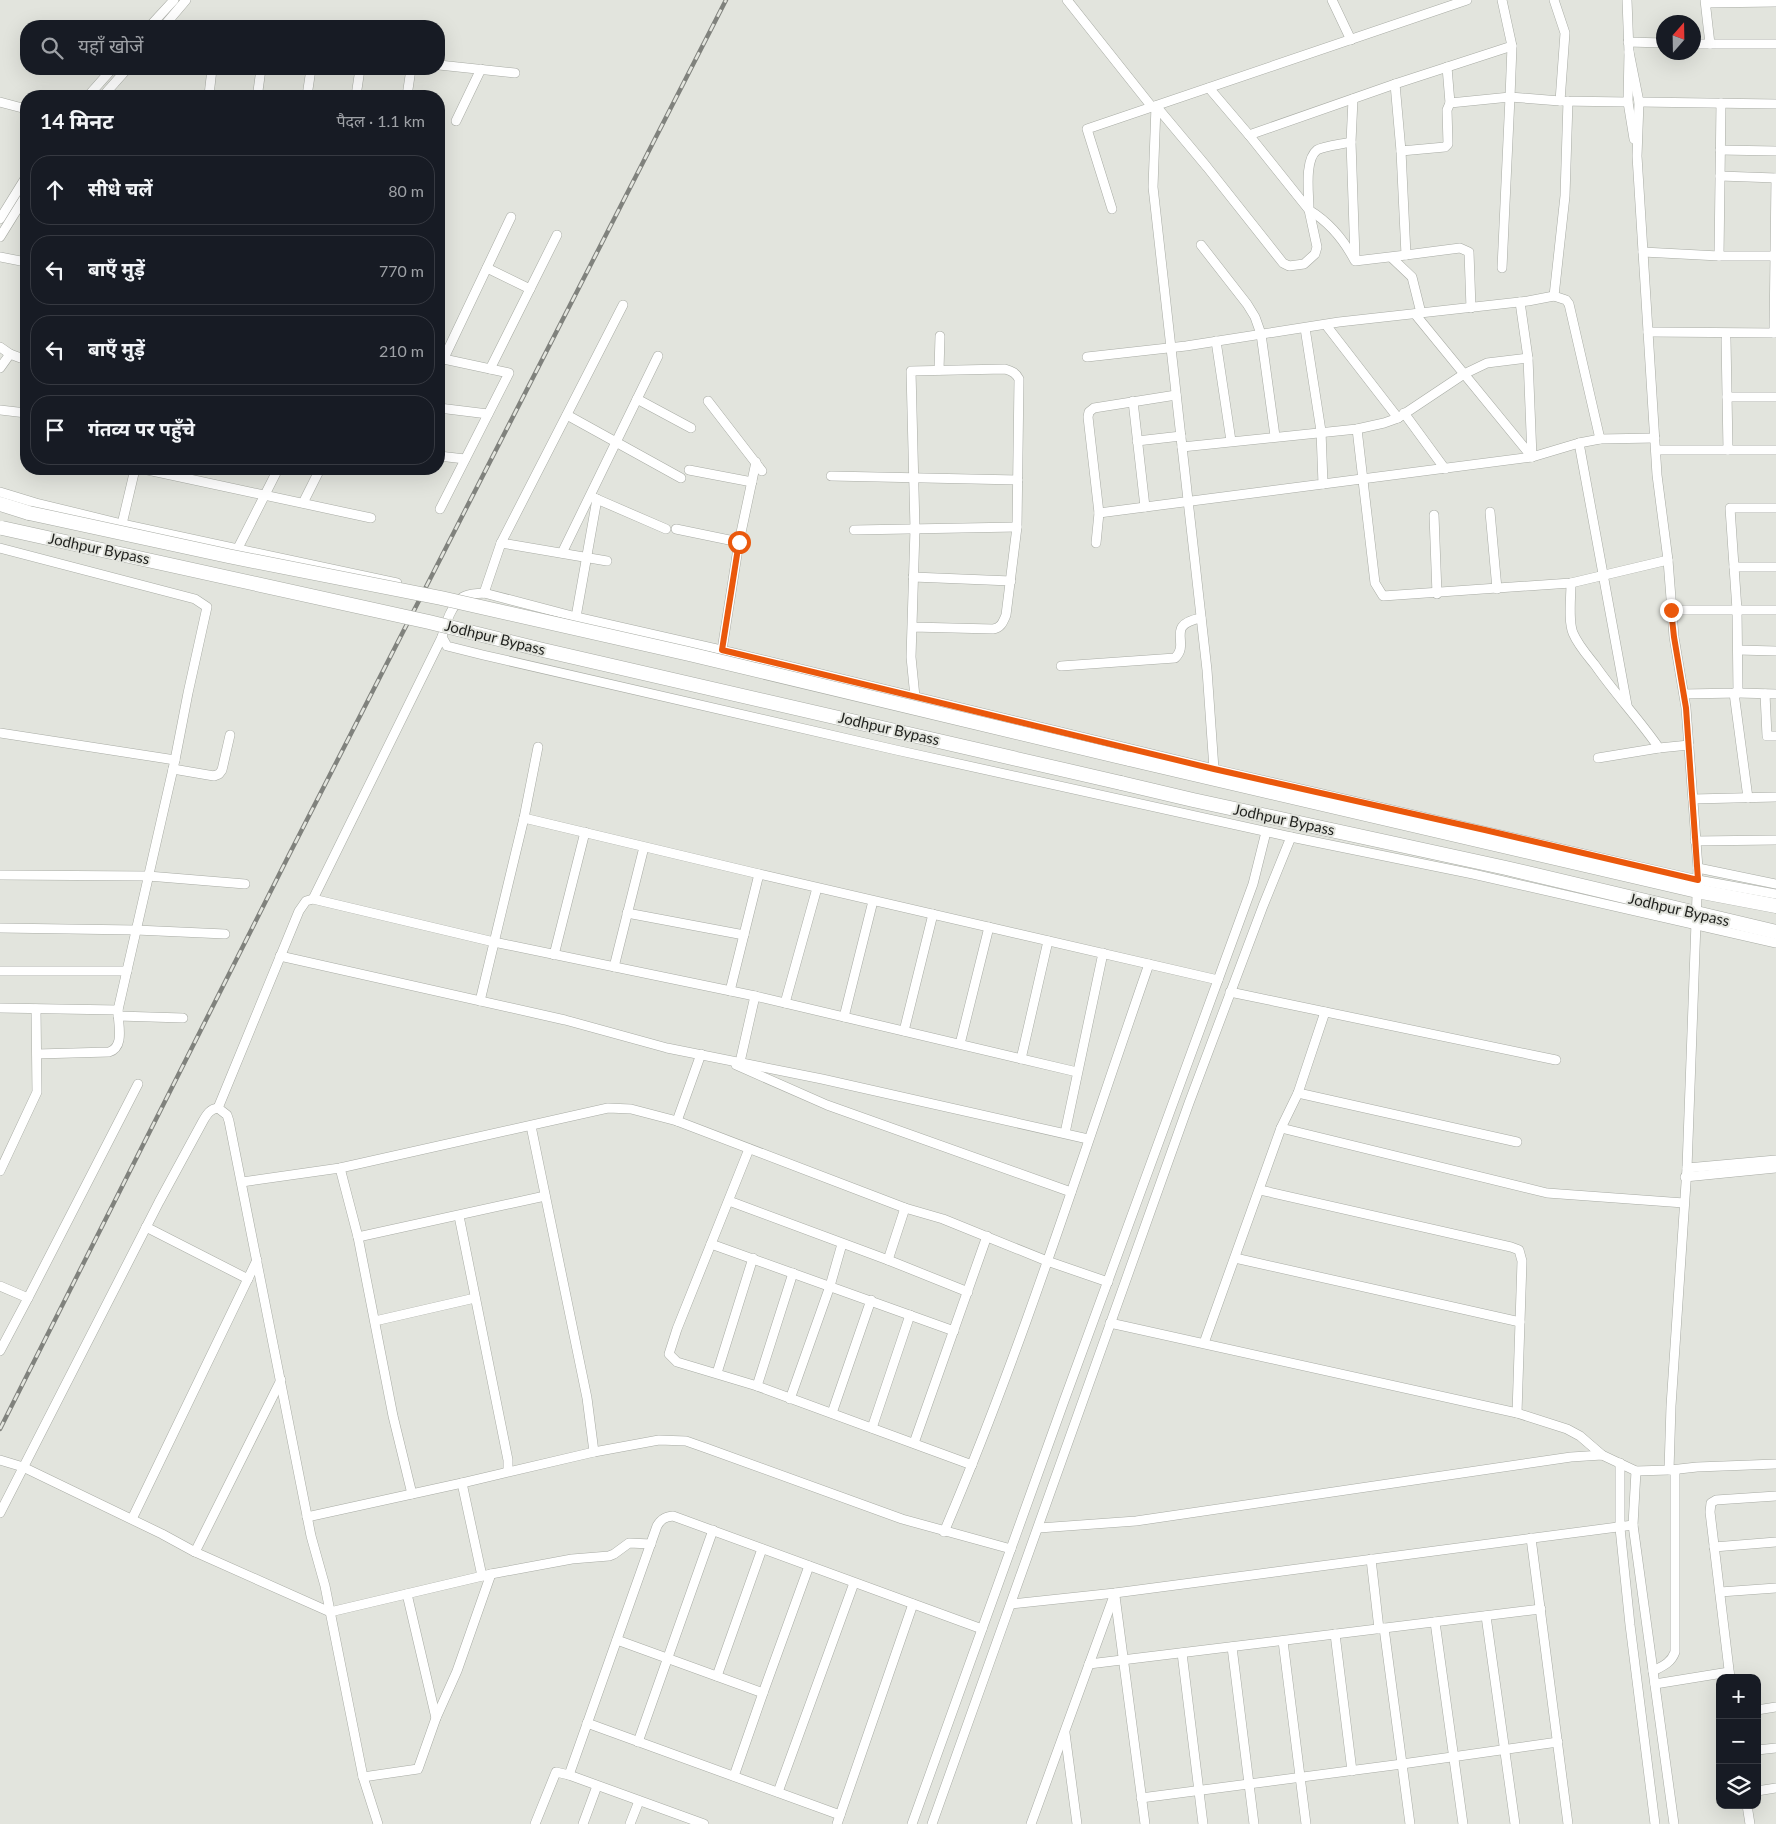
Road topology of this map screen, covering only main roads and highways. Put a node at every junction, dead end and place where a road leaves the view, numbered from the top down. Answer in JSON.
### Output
{"nodes":[{"id":1,"x":0,"y":504,"type":"edge"},
{"id":2,"x":1,"y":528,"type":"edge"},
{"id":3,"x":1776,"y":906,"type":"edge"},
{"id":4,"x":1776,"y":932,"type":"edge"}],
"edges":[{"from":1,"to":3,"type":"highway","bridge":true},
{"from":2,"to":4,"type":"highway","name":"Jodhpur Bypass","bridge":true}]}
